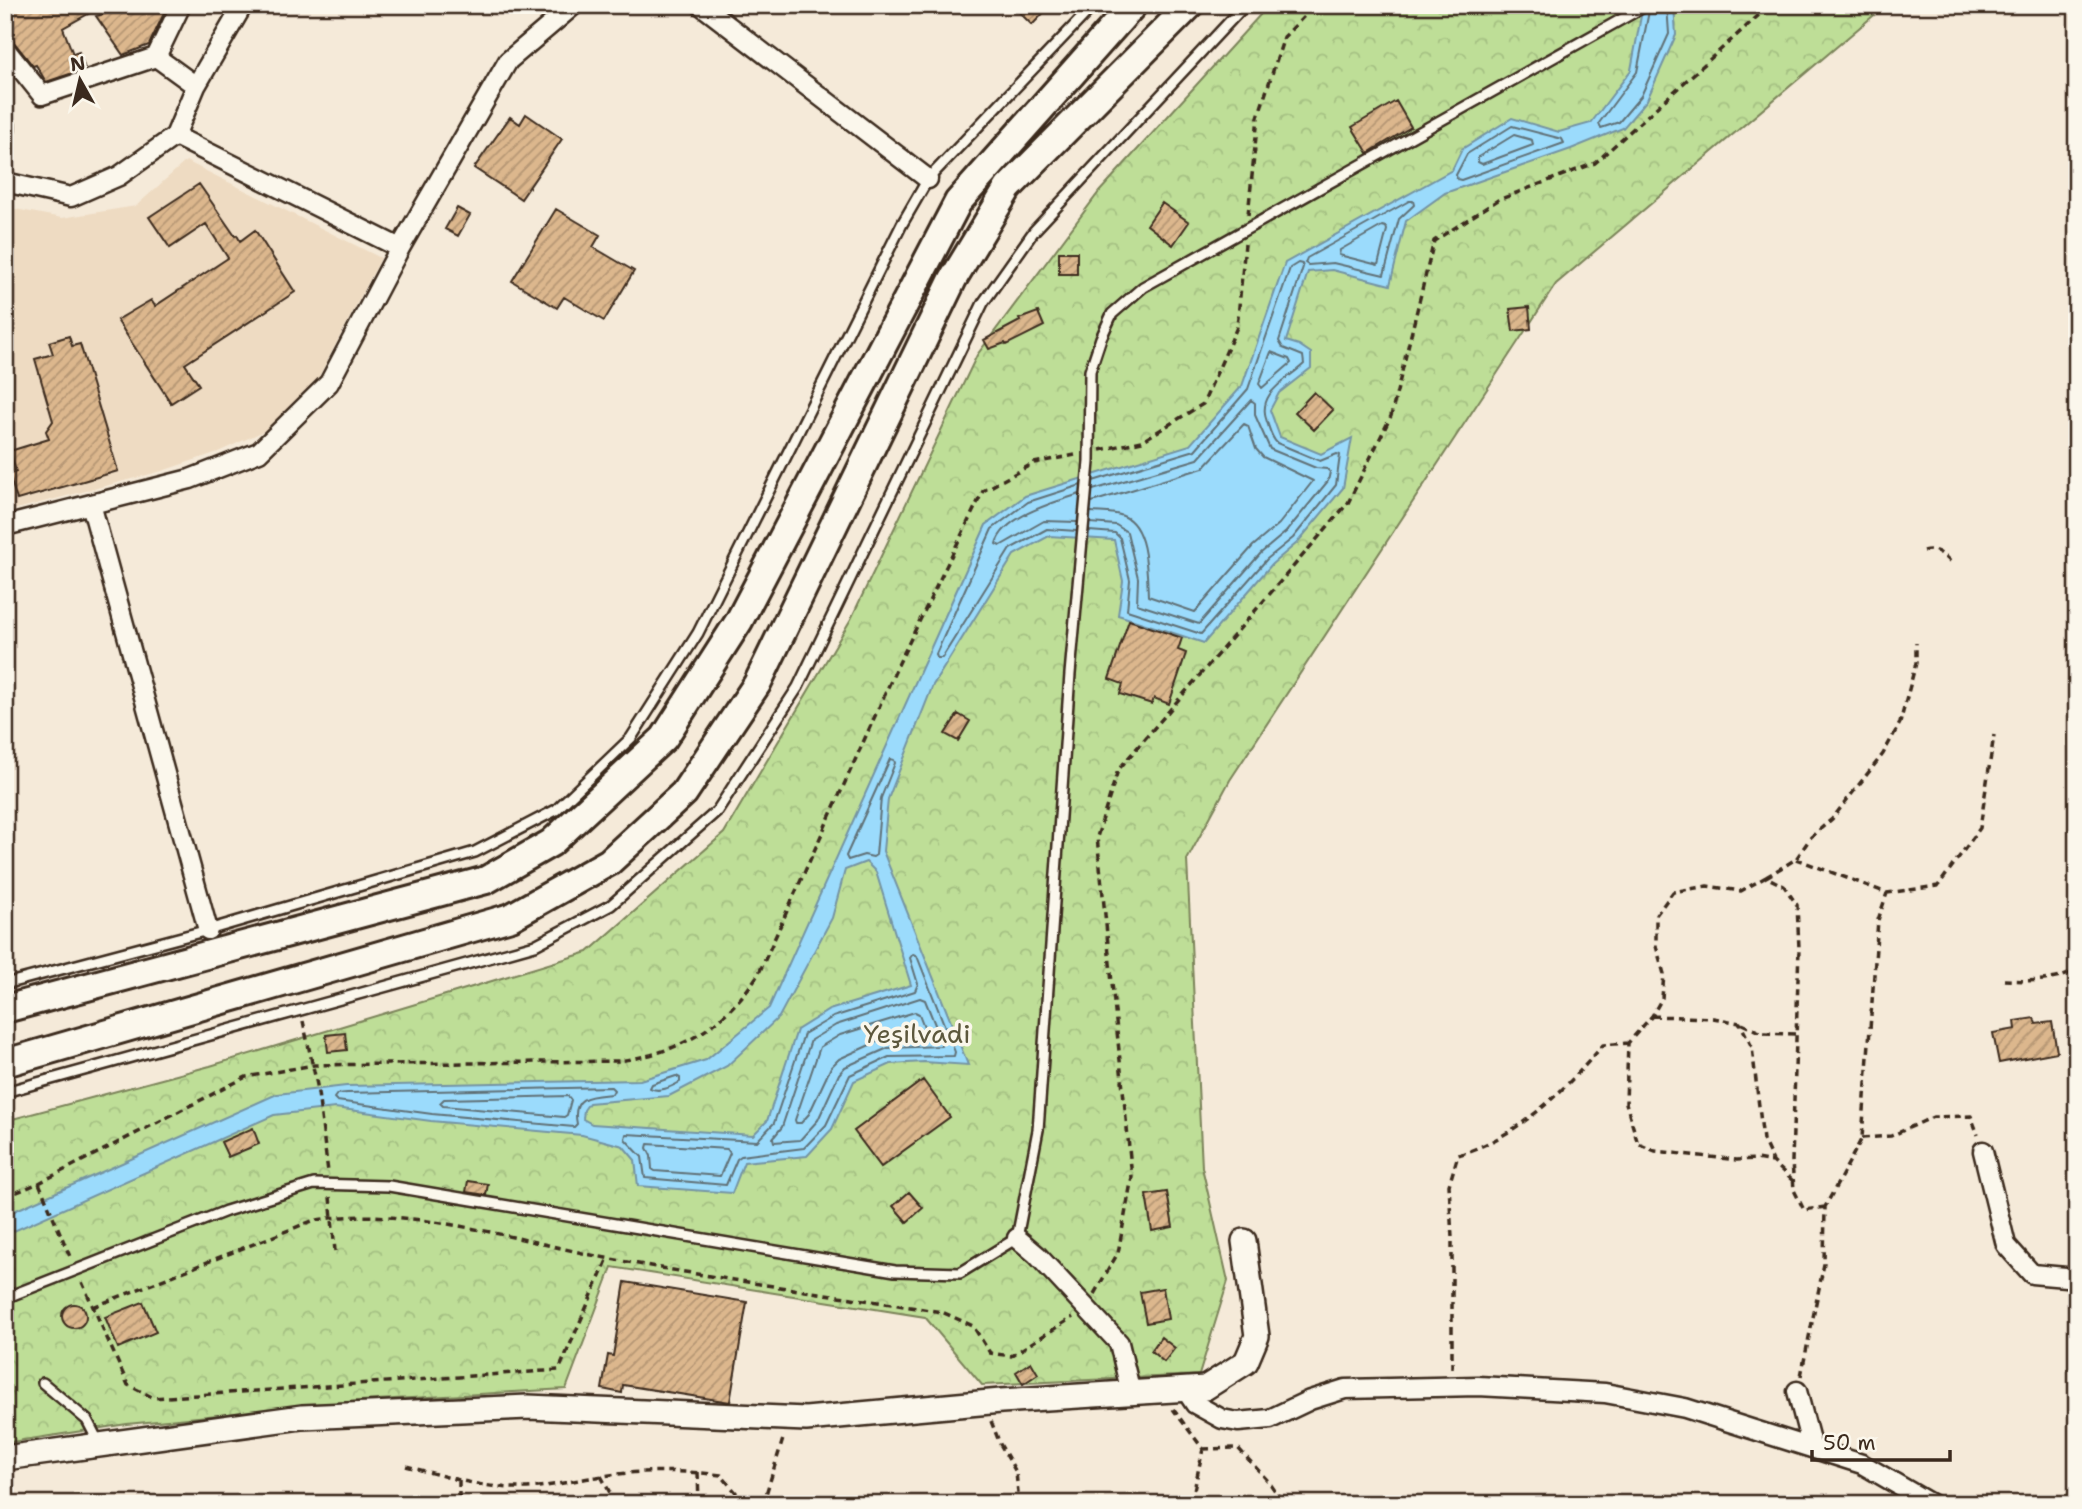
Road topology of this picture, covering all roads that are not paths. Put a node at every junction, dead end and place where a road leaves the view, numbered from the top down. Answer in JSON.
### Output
{"nodes":[{"id":1,"x":181,"y":5,"type":"edge"},
{"id":2,"x":243,"y":5,"type":"edge"},
{"id":3,"x":574,"y":5,"type":"edge"},
{"id":4,"x":701,"y":5,"type":"edge"},
{"id":5,"x":1094,"y":5,"type":"edge"},
{"id":6,"x":1133,"y":5,"type":"edge"},
{"id":7,"x":1190,"y":5,"type":"edge"},
{"id":8,"x":1245,"y":5,"type":"edge"},
{"id":9,"x":1647,"y":5,"type":"edge"},
{"id":10,"x":5,"y":49,"type":"edge"},
{"id":11,"x":156,"y":58,"type":"junction"},
{"id":12,"x":196,"y":86,"type":"junction"},
{"id":13,"x":175,"y":136,"type":"junction"},
{"id":14,"x":929,"y":179,"type":"junction"},
{"id":15,"x":5,"y":182,"type":"edge"},
{"id":16,"x":400,"y":248,"type":"junction"},
{"id":17,"x":91,"y":504,"type":"junction"},
{"id":18,"x":5,"y":526,"type":"edge"},
{"id":19,"x":208,"y":930,"type":"junction"},
{"id":20,"x":5,"y":984,"type":"edge"},
{"id":21,"x":5,"y":1009,"type":"edge"},
{"id":22,"x":5,"y":1063,"type":"edge"},
{"id":23,"x":5,"y":1092,"type":"edge"},
{"id":24,"x":1983,"y":1151,"type":"road end"},
{"id":25,"x":1017,"y":1238,"type":"junction"},
{"id":26,"x":1244,"y":1241,"type":"dead end"},
{"id":27,"x":2077,"y":1278,"type":"edge"},
{"id":28,"x":5,"y":1298,"type":"edge"},
{"id":29,"x":43,"y":1382,"type":"dead end"},
{"id":30,"x":1185,"y":1389,"type":"junction"},
{"id":31,"x":1797,"y":1391,"type":"road end"},
{"id":32,"x":1131,"y":1392,"type":"junction"},
{"id":33,"x":100,"y":1445,"type":"junction"},
{"id":34,"x":1812,"y":1448,"type":"junction"},
{"id":35,"x":5,"y":1458,"type":"edge"},
{"id":36,"x":1931,"y":1504,"type":"edge"}],
"edges":[{"from":1,"to":11,"type":"street"},
{"from":2,"to":12,"type":"street"},
{"from":3,"to":16,"type":"street"},
{"from":4,"to":14,"type":"street"},
{"from":5,"to":14,"type":"lane"},
{"from":6,"to":21,"type":"main road"},
{"from":7,"to":22,"type":"main road"},
{"from":8,"to":23,"type":"lane"},
{"from":9,"to":25,"type":"lane"},
{"from":10,"to":11,"type":"street"},
{"from":11,"to":12,"type":"street"},
{"from":12,"to":13,"type":"street"},
{"from":13,"to":15,"type":"street"},
{"from":13,"to":16,"type":"street"},
{"from":14,"to":19,"type":"lane"},
{"from":16,"to":17,"type":"street"},
{"from":17,"to":18,"type":"street"},
{"from":17,"to":19,"type":"street"},
{"from":19,"to":20,"type":"lane"},
{"from":24,"to":27,"type":"street"},
{"from":25,"to":28,"type":"lane"},
{"from":25,"to":32,"type":"street"},
{"from":26,"to":30,"type":"street"},
{"from":29,"to":33,"type":"lane"},
{"from":30,"to":32,"type":"street"},
{"from":30,"to":34,"type":"street"},
{"from":31,"to":34,"type":"street"},
{"from":32,"to":33,"type":"street"},
{"from":33,"to":35,"type":"street"},
{"from":34,"to":36,"type":"street"}]}
